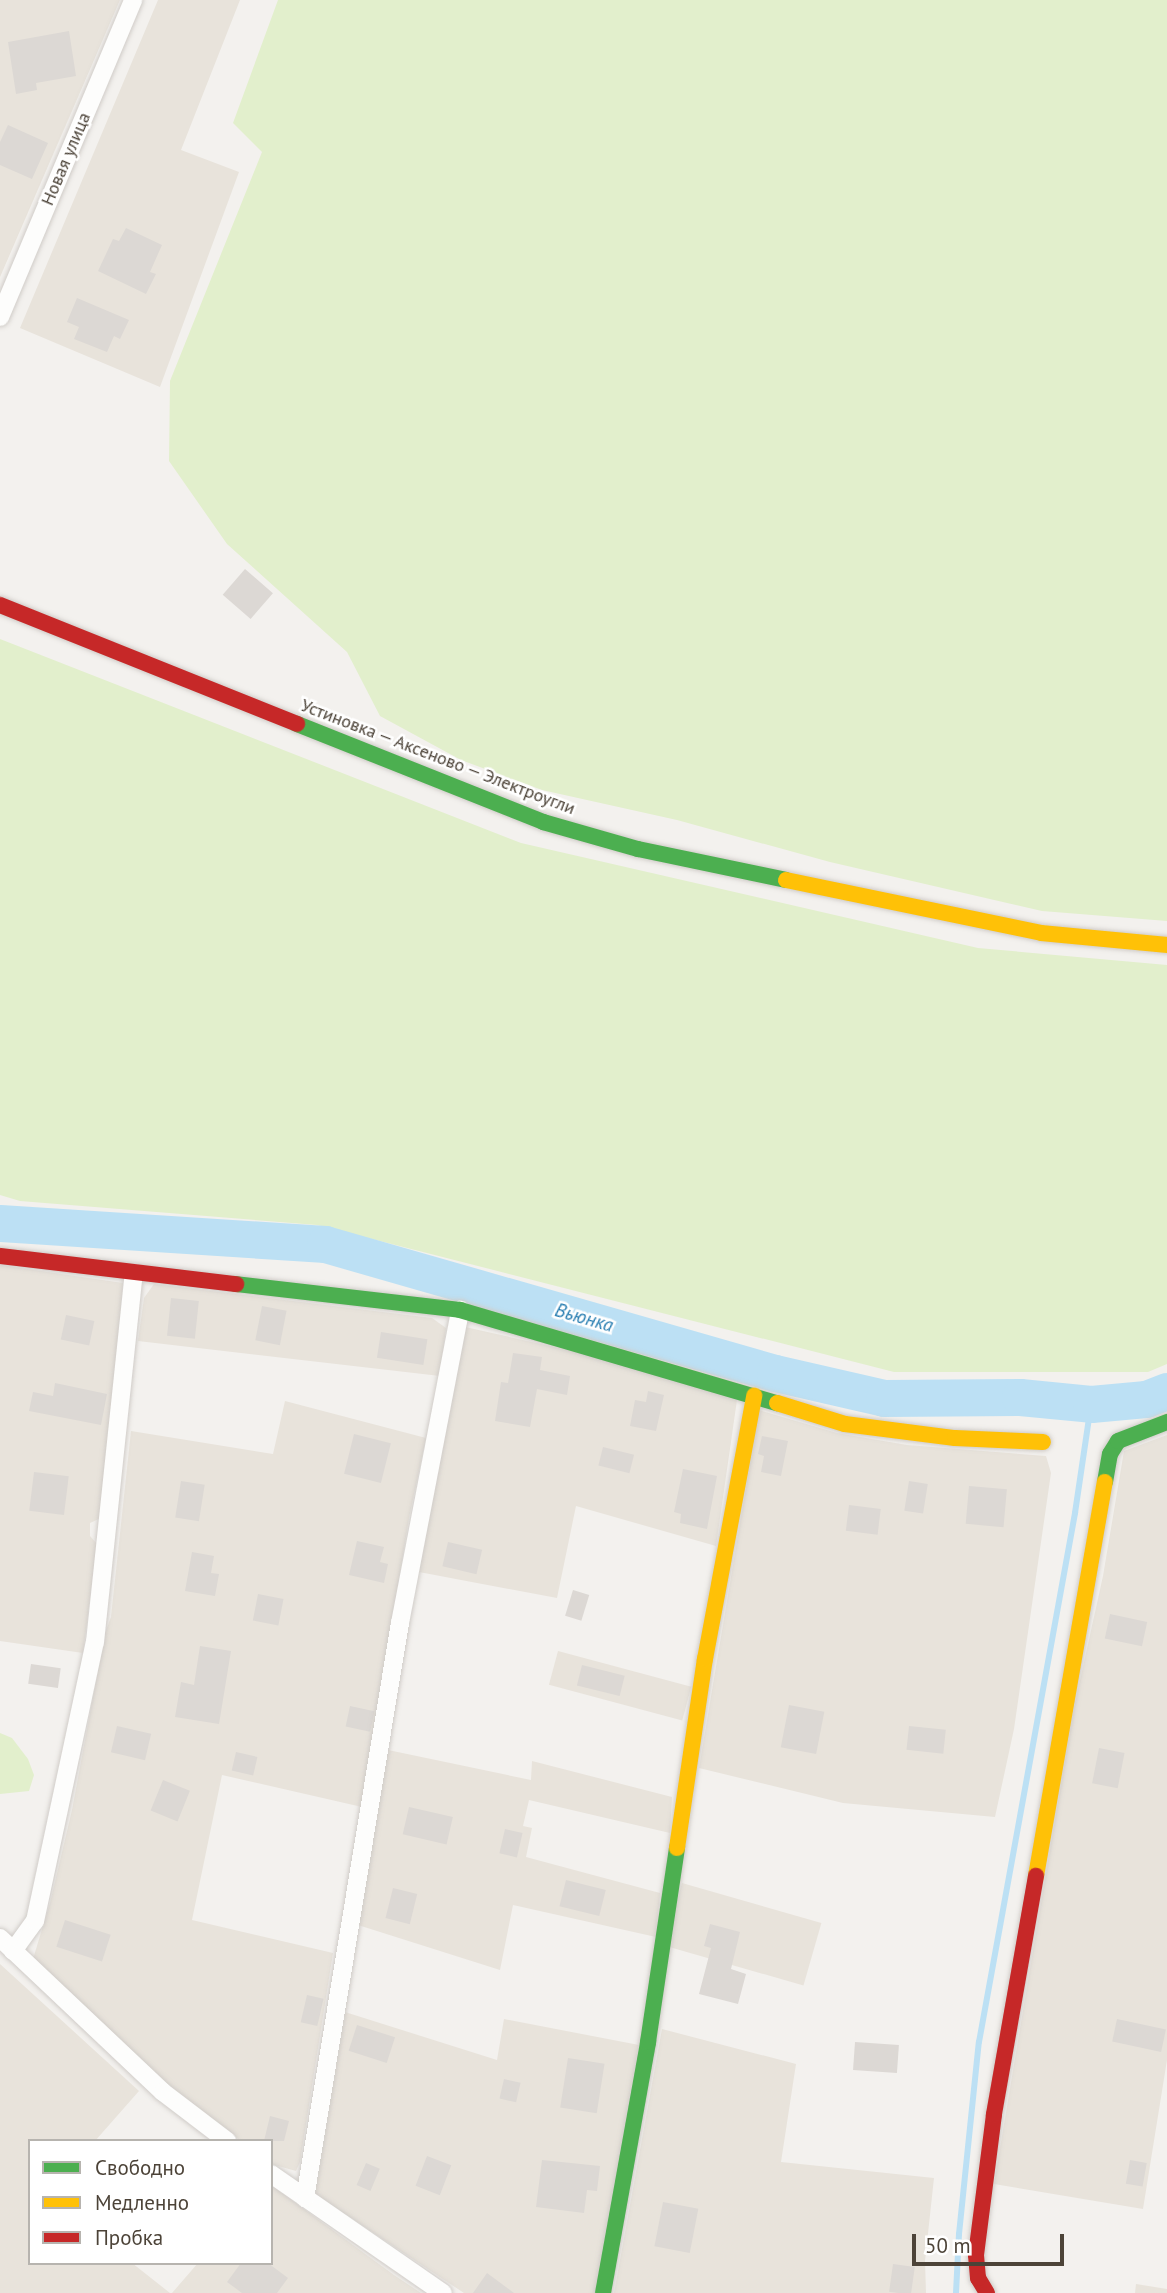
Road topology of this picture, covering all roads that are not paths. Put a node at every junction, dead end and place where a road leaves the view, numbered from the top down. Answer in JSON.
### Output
{"nodes":[{"id":1,"x":132,"y":0,"type":"edge"},
{"id":2,"x":0,"y":317,"type":"edge"},
{"id":3,"x":0,"y":606,"type":"edge"},
{"id":4,"x":1167,"y":944,"type":"edge"},
{"id":5,"x":0,"y":1256,"type":"edge"},
{"id":6,"x":134,"y":1273,"type":"junction"},
{"id":7,"x":460,"y":1310,"type":"junction"},
{"id":8,"x":754,"y":1396,"type":"junction"},
{"id":9,"x":1167,"y":1423,"type":"edge"},
{"id":10,"x":1043,"y":1442,"type":"dead end"},
{"id":11,"x":0,"y":1938,"type":"edge"},
{"id":12,"x":13,"y":1951,"type":"junction"},
{"id":13,"x":224,"y":2139,"type":"edge"},
{"id":14,"x":273,"y":2175,"type":"edge"},
{"id":15,"x":305,"y":2198,"type":"junction"},
{"id":16,"x":443,"y":2293,"type":"edge"},
{"id":17,"x":603,"y":2293,"type":"edge"},
{"id":18,"x":987,"y":2293,"type":"edge"}],
"edges":[{"from":1,"to":2,"type":"street","name":"Новая улица"},
{"from":3,"to":4,"type":"street","name":"Устиновка — Аксеново — Электроугли"},
{"from":5,"to":6,"type":"street"},
{"from":6,"to":7,"type":"street"},
{"from":6,"to":12,"type":"street"},
{"from":7,"to":8,"type":"street"},
{"from":7,"to":15,"type":"street"},
{"from":8,"to":10,"type":"street"},
{"from":8,"to":17,"type":"street"},
{"from":9,"to":18,"type":"street"},
{"from":11,"to":12,"type":"street"},
{"from":12,"to":13,"type":"street"},
{"from":14,"to":15,"type":"street"},
{"from":15,"to":16,"type":"street"}]}
